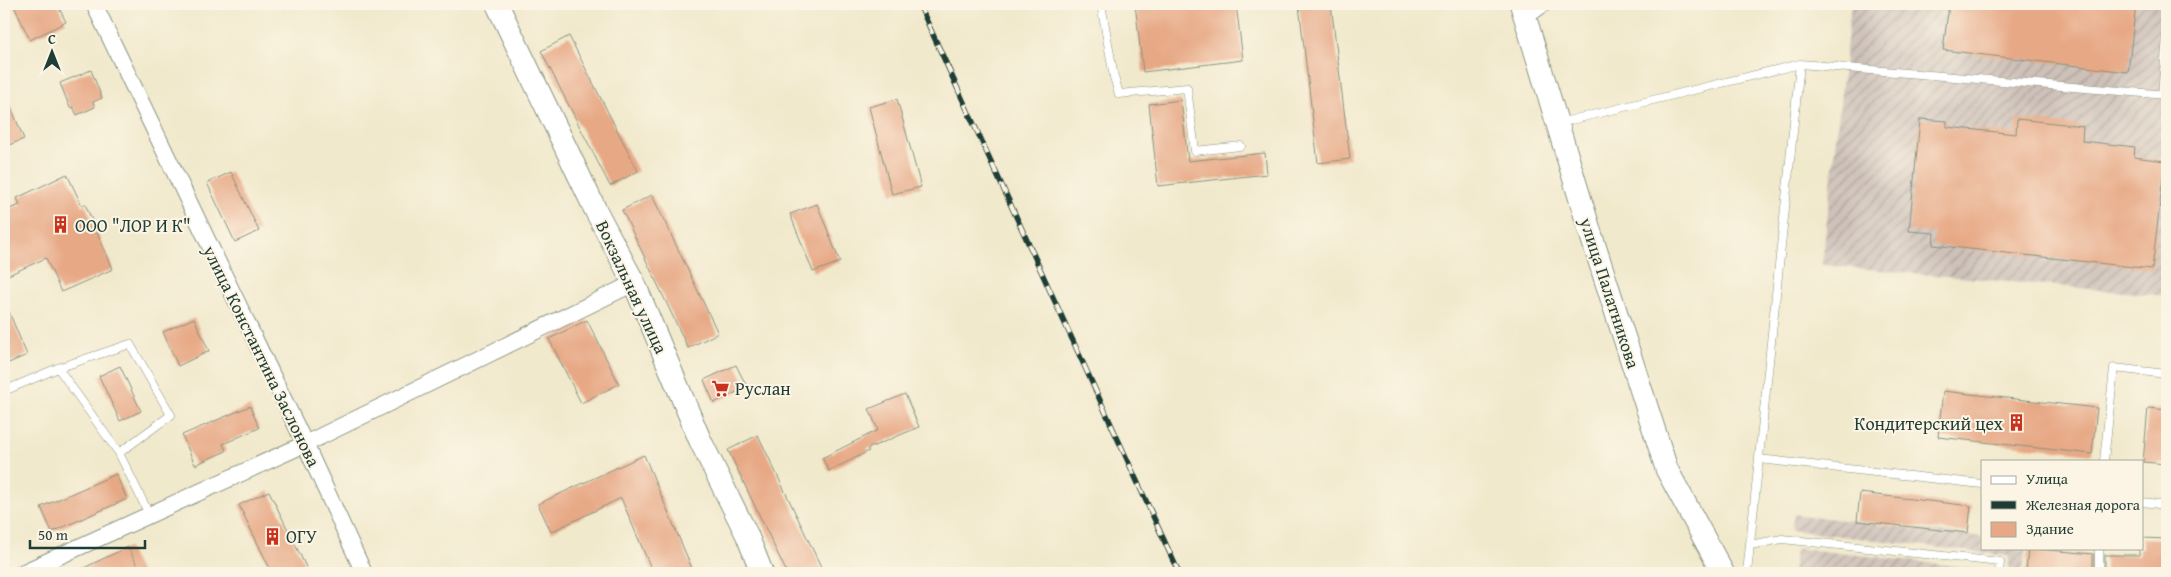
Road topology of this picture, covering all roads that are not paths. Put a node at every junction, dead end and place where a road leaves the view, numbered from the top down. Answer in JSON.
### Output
{"nodes":[{"id":1,"x":94,"y":4,"type":"edge"},
{"id":2,"x":497,"y":4,"type":"edge"},
{"id":3,"x":1101,"y":4,"type":"edge"},
{"id":4,"x":1543,"y":4,"type":"edge"},
{"id":5,"x":1523,"y":10,"type":"edge"},
{"id":6,"x":2167,"y":37,"type":"edge"},
{"id":7,"x":1800,"y":64,"type":"junction"},
{"id":8,"x":2164,"y":95,"type":"edge"},
{"id":9,"x":1558,"y":124,"type":"junction"},
{"id":10,"x":1241,"y":146,"type":"dead end"},
{"id":11,"x":634,"y":283,"type":"junction"},
{"id":12,"x":58,"y":368,"type":"junction"},
{"id":13,"x":2167,"y":374,"type":"edge"},
{"id":14,"x":4,"y":391,"type":"edge"},
{"id":15,"x":305,"y":444,"type":"junction"},
{"id":16,"x":119,"y":453,"type":"junction"},
{"id":17,"x":1759,"y":459,"type":"junction"},
{"id":18,"x":2104,"y":460,"type":"edge"},
{"id":19,"x":1981,"y":484,"type":"edge"},
{"id":20,"x":2144,"y":502,"type":"edge"},
{"id":21,"x":2167,"y":505,"type":"edge"},
{"id":22,"x":149,"y":514,"type":"junction"},
{"id":23,"x":1750,"y":545,"type":"junction"},
{"id":24,"x":2099,"y":550,"type":"edge"},
{"id":25,"x":22,"y":573,"type":"edge"},
{"id":26,"x":364,"y":573,"type":"edge"},
{"id":27,"x":762,"y":573,"type":"edge"},
{"id":28,"x":1723,"y":573,"type":"edge"},
{"id":29,"x":1747,"y":573,"type":"edge"},
{"id":30,"x":1999,"y":573,"type":"edge"},
{"id":31,"x":2099,"y":573,"type":"edge"}],
"edges":[{"from":1,"to":15,"type":"street","name":"улица Константина Заслонова"},
{"from":2,"to":11,"type":"main road","name":"Вокзальная улица"},
{"from":3,"to":10,"type":"lane"},
{"from":4,"to":5,"type":"street"},
{"from":5,"to":9,"type":"main road","name":"улица Палатникова"},
{"from":6,"to":8,"type":"lane"},
{"from":7,"to":8,"type":"lane"},
{"from":7,"to":9,"type":"lane"},
{"from":7,"to":17,"type":"lane"},
{"from":9,"to":28,"type":"main road","name":"улица Палатникова"},
{"from":11,"to":15,"type":"street"},
{"from":11,"to":27,"type":"main road","name":"Вокзальная улица"},
{"from":12,"to":14,"type":"lane"},
{"from":12,"to":16,"type":"lane"},
{"from":12,"to":16,"type":"lane"},
{"from":13,"to":18,"type":"lane"},
{"from":15,"to":22,"type":"street"},
{"from":15,"to":26,"type":"street","name":"улица Константина Заслонова"},
{"from":16,"to":22,"type":"lane"},
{"from":17,"to":19,"type":"lane"},
{"from":17,"to":23,"type":"lane"},
{"from":20,"to":21,"type":"lane"},
{"from":22,"to":25,"type":"street"},
{"from":23,"to":29,"type":"lane"},
{"from":23,"to":30,"type":"lane"},
{"from":24,"to":31,"type":"lane"}]}
